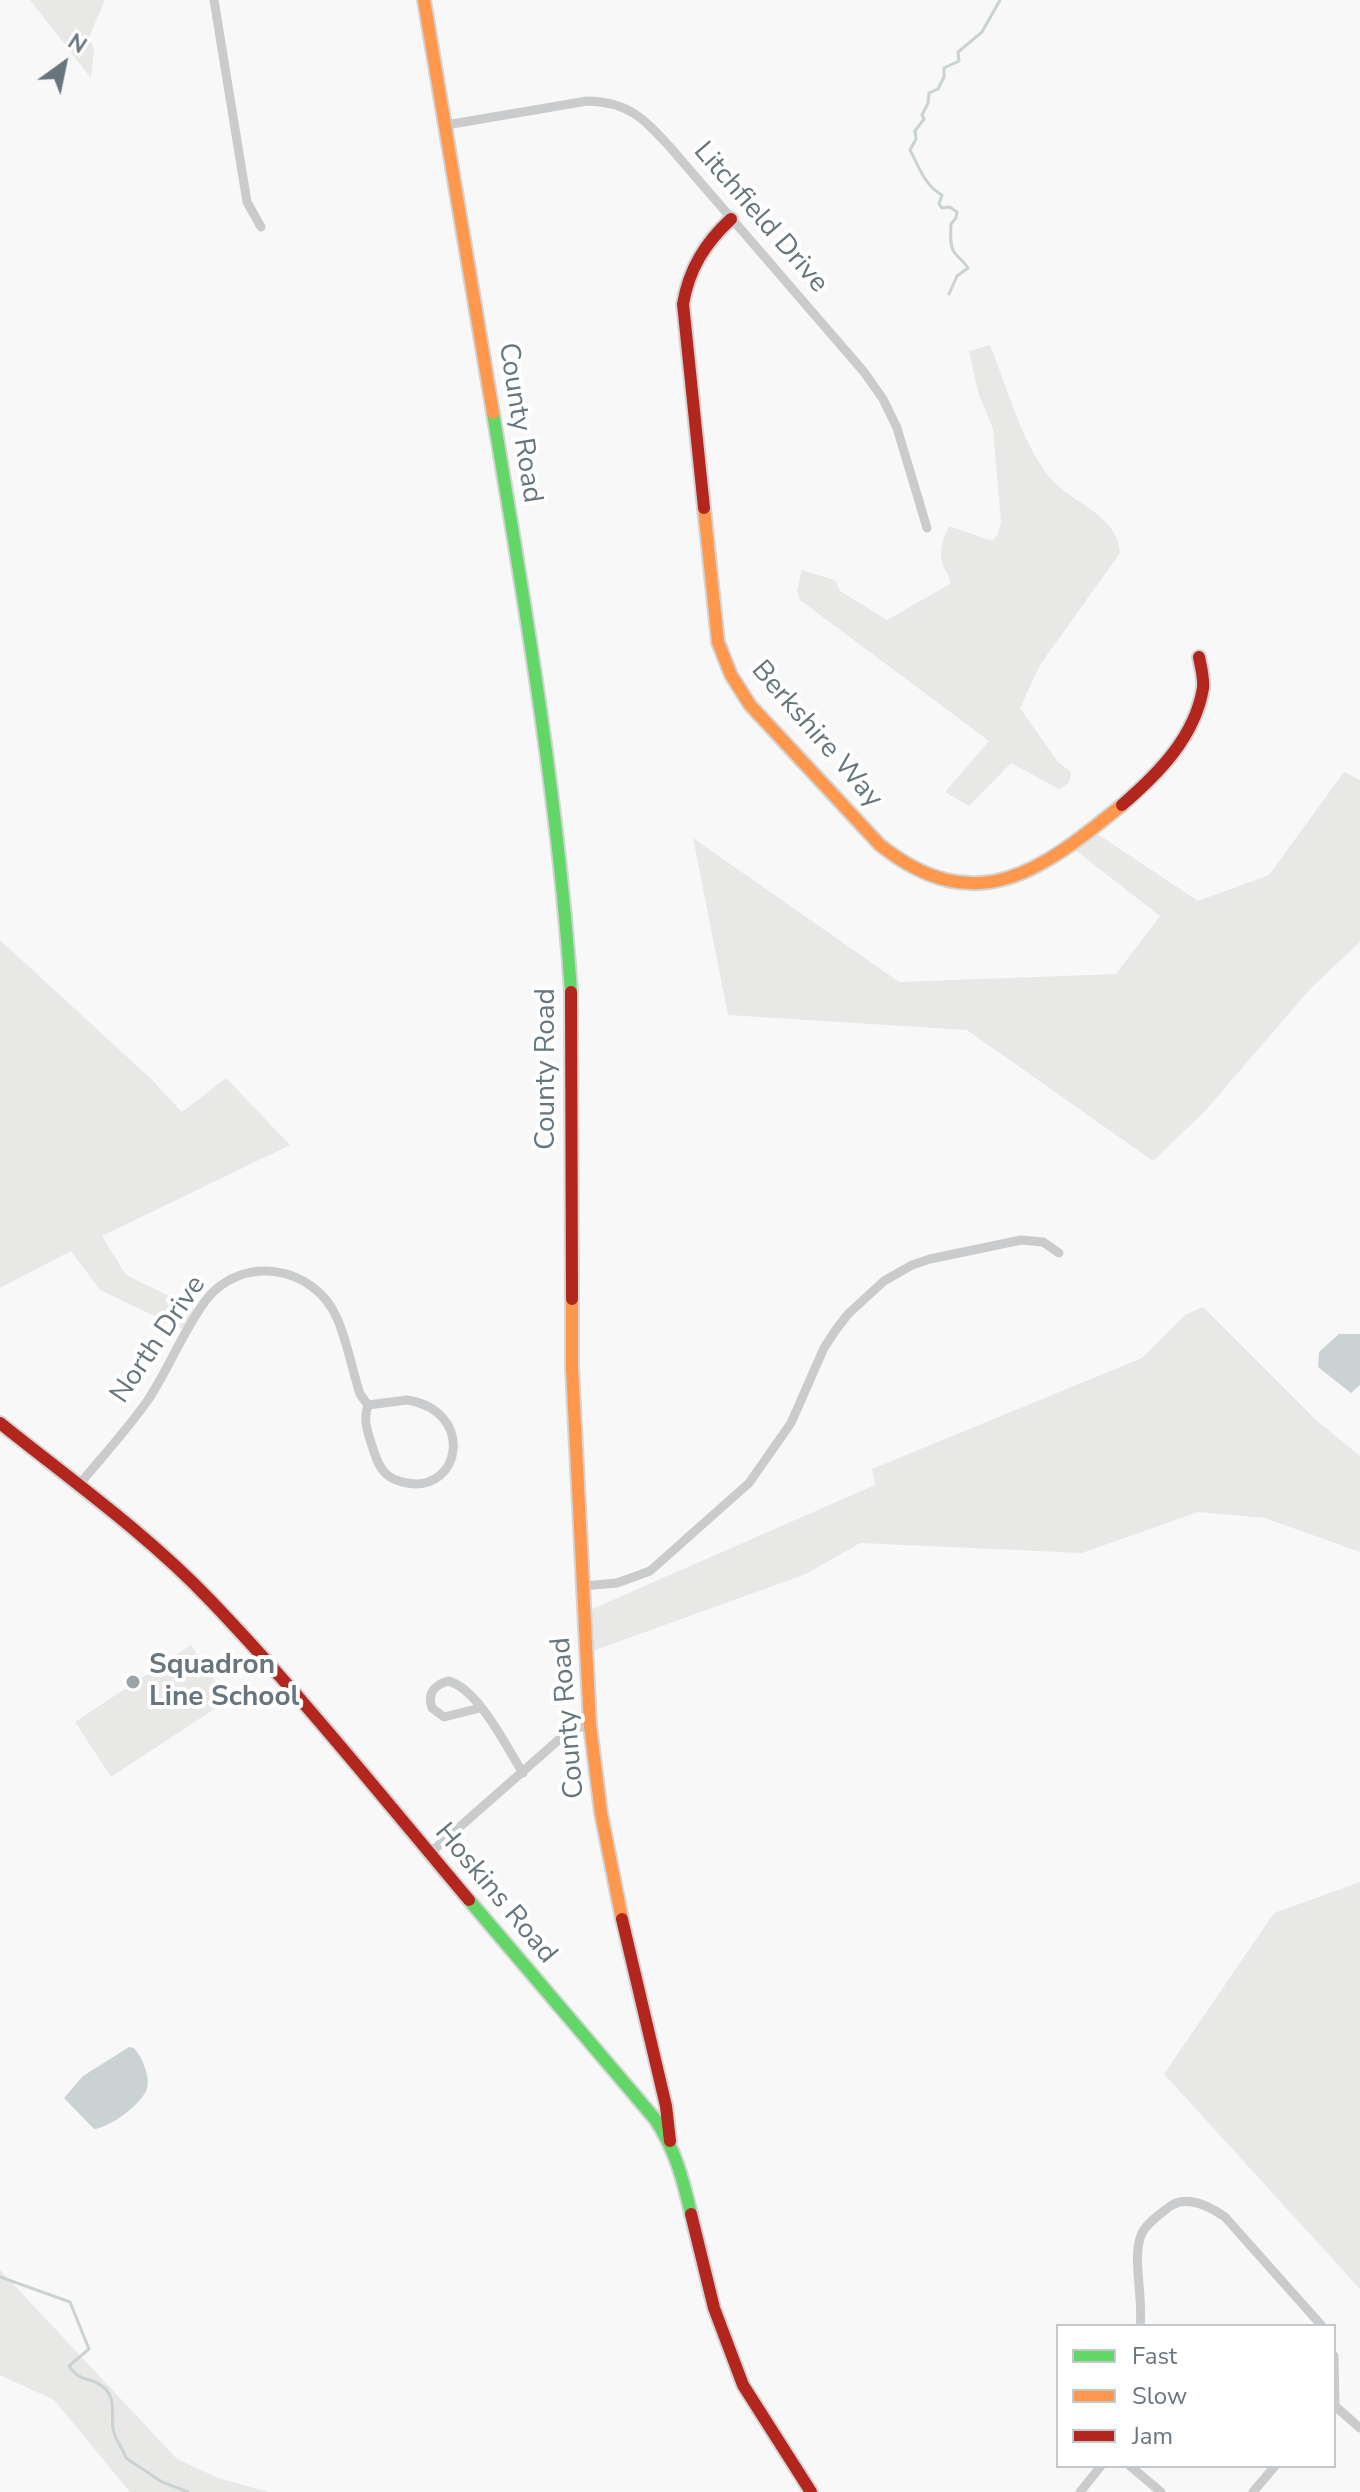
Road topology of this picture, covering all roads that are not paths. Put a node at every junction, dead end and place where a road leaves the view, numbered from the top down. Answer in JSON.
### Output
{"nodes":[{"id":1,"x":214,"y":0,"type":"edge"},
{"id":2,"x":424,"y":0,"type":"edge"},
{"id":3,"x":446,"y":125,"type":"junction"},
{"id":4,"x":731,"y":219,"type":"junction"},
{"id":5,"x":261,"y":227,"type":"dead end"},
{"id":6,"x":927,"y":528,"type":"dead end"},
{"id":7,"x":1199,"y":657,"type":"dead end"},
{"id":8,"x":1059,"y":1253,"type":"dead end"},
{"id":9,"x":368,"y":1405,"type":"junction"},
{"id":10,"x":0,"y":1423,"type":"edge"},
{"id":11,"x":78,"y":1486,"type":"junction"},
{"id":12,"x":583,"y":1586,"type":"junction"},
{"id":13,"x":480,"y":1708,"type":"junction"},
{"id":14,"x":590,"y":1725,"type":"junction"},
{"id":15,"x":523,"y":1773,"type":"junction"},
{"id":16,"x":430,"y":1853,"type":"junction"},
{"id":17,"x":670,"y":2141,"type":"junction"},
{"id":18,"x":1140,"y":2324,"type":"edge"},
{"id":19,"x":1320,"y":2324,"type":"edge"},
{"id":20,"x":1336,"y":2407,"type":"edge"},
{"id":21,"x":1360,"y":2428,"type":"edge"},
{"id":22,"x":1099,"y":2468,"type":"edge"},
{"id":23,"x":1132,"y":2468,"type":"edge"},
{"id":24,"x":1273,"y":2468,"type":"edge"},
{"id":25,"x":811,"y":2492,"type":"edge"},
{"id":26,"x":1080,"y":2492,"type":"edge"},
{"id":27,"x":1161,"y":2492,"type":"edge"},
{"id":28,"x":1253,"y":2492,"type":"edge"}],
"edges":[{"from":1,"to":5,"type":"street"},
{"from":2,"to":3,"type":"street","name":"County Road"},
{"from":3,"to":4,"type":"street","name":"Litchfield Drive"},
{"from":3,"to":12,"type":"street","name":"County Road"},
{"from":4,"to":6,"type":"street","name":"Litchfield Drive"},
{"from":4,"to":7,"type":"street","name":"Berkshire Way"},
{"from":8,"to":12,"type":"street"},
{"from":9,"to":9,"type":"street","name":"North Drive"},
{"from":9,"to":11,"type":"street","name":"North Drive"},
{"from":10,"to":11,"type":"street","name":"Hoskins Road"},
{"from":11,"to":16,"type":"street","name":"Hoskins Road"},
{"from":12,"to":14,"type":"street","name":"County Road"},
{"from":13,"to":13,"type":"street"},
{"from":13,"to":15,"type":"street"},
{"from":14,"to":15,"type":"street"},
{"from":14,"to":17,"type":"street","name":"County Road"},
{"from":15,"to":16,"type":"street"},
{"from":16,"to":17,"type":"street","name":"Hoskins Road"},
{"from":17,"to":25,"type":"street","name":"Hoskins Road"},
{"from":18,"to":19,"type":"street"},
{"from":20,"to":21,"type":"street"},
{"from":22,"to":26,"type":"street"},
{"from":23,"to":27,"type":"street"},
{"from":24,"to":28,"type":"street"}]}
